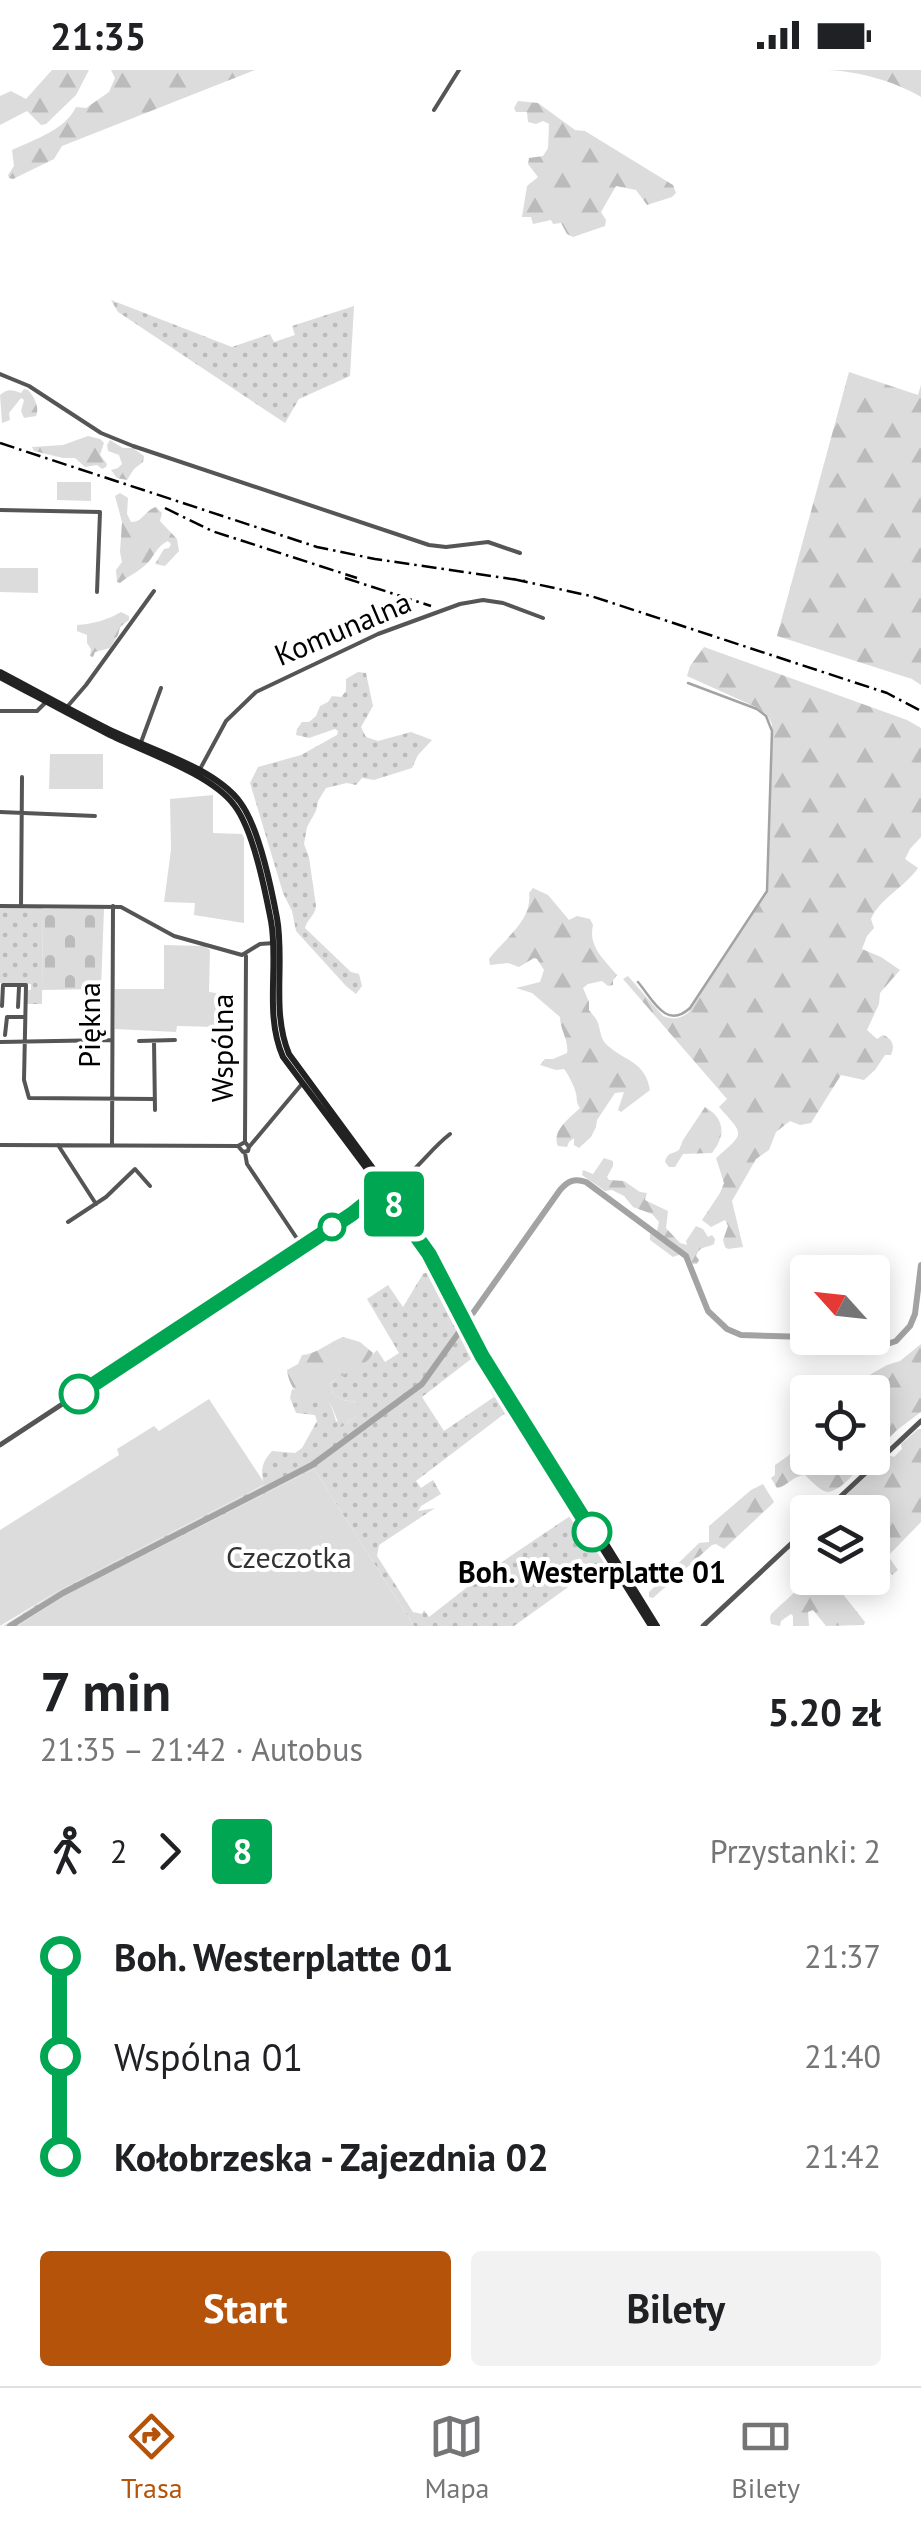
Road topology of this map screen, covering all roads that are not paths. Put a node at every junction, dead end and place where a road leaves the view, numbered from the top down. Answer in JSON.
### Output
{"nodes":[{"id":1,"x":459,"y":70,"type":"edge"},
{"id":2,"x":434,"y":110,"type":"dead end"},
{"id":3,"x":0,"y":374,"type":"edge"},
{"id":4,"x":0,"y":510,"type":"edge"},
{"id":5,"x":520,"y":553,"type":"dead end"},
{"id":6,"x":154,"y":591,"type":"dead end"},
{"id":7,"x":97,"y":592,"type":"dead end"},
{"id":8,"x":543,"y":618,"type":"dead end"},
{"id":9,"x":0,"y":675,"type":"edge"},
{"id":10,"x":161,"y":688,"type":"dead end"},
{"id":11,"x":46,"y":702,"type":"junction"},
{"id":12,"x":67,"y":707,"type":"junction"},
{"id":13,"x":0,"y":712,"type":"edge"},
{"id":14,"x":141,"y":745,"type":"junction"},
{"id":15,"x":199,"y":771,"type":"junction"},
{"id":16,"x":22,"y":777,"type":"dead end"},
{"id":17,"x":0,"y":812,"type":"edge"},
{"id":18,"x":20,"y":813,"type":"junction"},
{"id":19,"x":95,"y":816,"type":"dead end"},
{"id":20,"x":0,"y":906,"type":"edge"},
{"id":21,"x":21,"y":906,"type":"junction"},
{"id":22,"x":114,"y":906,"type":"junction"},
{"id":23,"x":274,"y":943,"type":"junction"},
{"id":24,"x":246,"y":955,"type":"junction"},
{"id":25,"x":19,"y":984,"type":"junction"},
{"id":26,"x":2,"y":1006,"type":"edge"},
{"id":27,"x":18,"y":1007,"type":"dead end"},
{"id":28,"x":25,"y":1017,"type":"junction"},
{"id":29,"x":5,"y":1034,"type":"dead end"},
{"id":30,"x":112,"y":1040,"type":"junction"},
{"id":31,"x":154,"y":1040,"type":"junction"},
{"id":32,"x":176,"y":1040,"type":"dead end"},
{"id":33,"x":24,"y":1041,"type":"junction"},
{"id":34,"x":139,"y":1041,"type":"dead end"},
{"id":35,"x":0,"y":1042,"type":"edge"},
{"id":36,"x":302,"y":1084,"type":"junction"},
{"id":37,"x":112,"y":1098,"type":"junction"},
{"id":38,"x":155,"y":1099,"type":"junction"},
{"id":39,"x":155,"y":1110,"type":"dead end"},
{"id":40,"x":450,"y":1134,"type":"dead end"},
{"id":41,"x":0,"y":1144,"type":"edge"},
{"id":42,"x":58,"y":1144,"type":"junction"},
{"id":43,"x":247,"y":1144,"type":"junction"},
{"id":44,"x":112,"y":1145,"type":"junction"},
{"id":45,"x":238,"y":1146,"type":"junction"},
{"id":46,"x":244,"y":1152,"type":"junction"},
{"id":47,"x":150,"y":1186,"type":"dead end"},
{"id":48,"x":387,"y":1190,"type":"junction"},
{"id":49,"x":96,"y":1204,"type":"junction"},
{"id":50,"x":68,"y":1222,"type":"dead end"},
{"id":51,"x":302,"y":1246,"type":"junction"},
{"id":52,"x":921,"y":1421,"type":"edge"},
{"id":53,"x":0,"y":1445,"type":"edge"},
{"id":54,"x":842,"y":1495,"type":"edge"},
{"id":55,"x":790,"y":1545,"type":"edge"},
{"id":56,"x":654,"y":1626,"type":"edge"},
{"id":57,"x":703,"y":1626,"type":"edge"}],
"edges":[{"from":1,"to":2,"type":"street"},
{"from":3,"to":5,"type":"street"},
{"from":4,"to":7,"type":"street"},
{"from":6,"to":12,"type":"street"},
{"from":8,"to":15,"type":"street","name":"Komunalna"},
{"from":9,"to":11,"type":"main road"},
{"from":9,"to":12,"type":"main road"},
{"from":10,"to":14,"type":"street"},
{"from":11,"to":13,"type":"street"},
{"from":11,"to":14,"type":"main road"},
{"from":12,"to":14,"type":"main road"},
{"from":14,"to":15,"type":"main road"},
{"from":14,"to":23,"type":"main road"},
{"from":15,"to":48,"type":"main road"},
{"from":16,"to":18,"type":"street"},
{"from":17,"to":18,"type":"street"},
{"from":18,"to":19,"type":"street"},
{"from":18,"to":21,"type":"street"},
{"from":20,"to":21,"type":"street"},
{"from":21,"to":22,"type":"street"},
{"from":22,"to":24,"type":"street"},
{"from":22,"to":30,"type":"street","name":"Piękna"},
{"from":23,"to":24,"type":"street"},
{"from":23,"to":36,"type":"main road"},
{"from":24,"to":43,"type":"street","name":"Wspólna"},
{"from":25,"to":26,"type":"street"},
{"from":25,"to":27,"type":"street"},
{"from":25,"to":28,"type":"street"},
{"from":28,"to":29,"type":"street"},
{"from":28,"to":33,"type":"street"},
{"from":30,"to":33,"type":"street"},
{"from":30,"to":37,"type":"street","name":"Piękna"},
{"from":31,"to":32,"type":"street"},
{"from":31,"to":34,"type":"street"},
{"from":31,"to":38,"type":"street"},
{"from":33,"to":35,"type":"street"},
{"from":33,"to":37,"type":"street"},
{"from":36,"to":43,"type":"street"},
{"from":36,"to":48,"type":"main road"},
{"from":37,"to":38,"type":"street"},
{"from":37,"to":44,"type":"street","name":"Piękna"},
{"from":38,"to":39,"type":"street"},
{"from":40,"to":48,"type":"street"},
{"from":41,"to":42,"type":"street"},
{"from":42,"to":44,"type":"street"},
{"from":42,"to":49,"type":"street"},
{"from":43,"to":45,"type":"street"},
{"from":43,"to":46,"type":"street"},
{"from":44,"to":45,"type":"street"},
{"from":45,"to":46,"type":"street"},
{"from":46,"to":51,"type":"street"},
{"from":47,"to":49,"type":"street"},
{"from":48,"to":51,"type":"street"},
{"from":48,"to":56,"type":"main road"},
{"from":49,"to":50,"type":"street"},
{"from":51,"to":53,"type":"street"},
{"from":52,"to":54,"type":"street"},
{"from":55,"to":57,"type":"street"}]}
